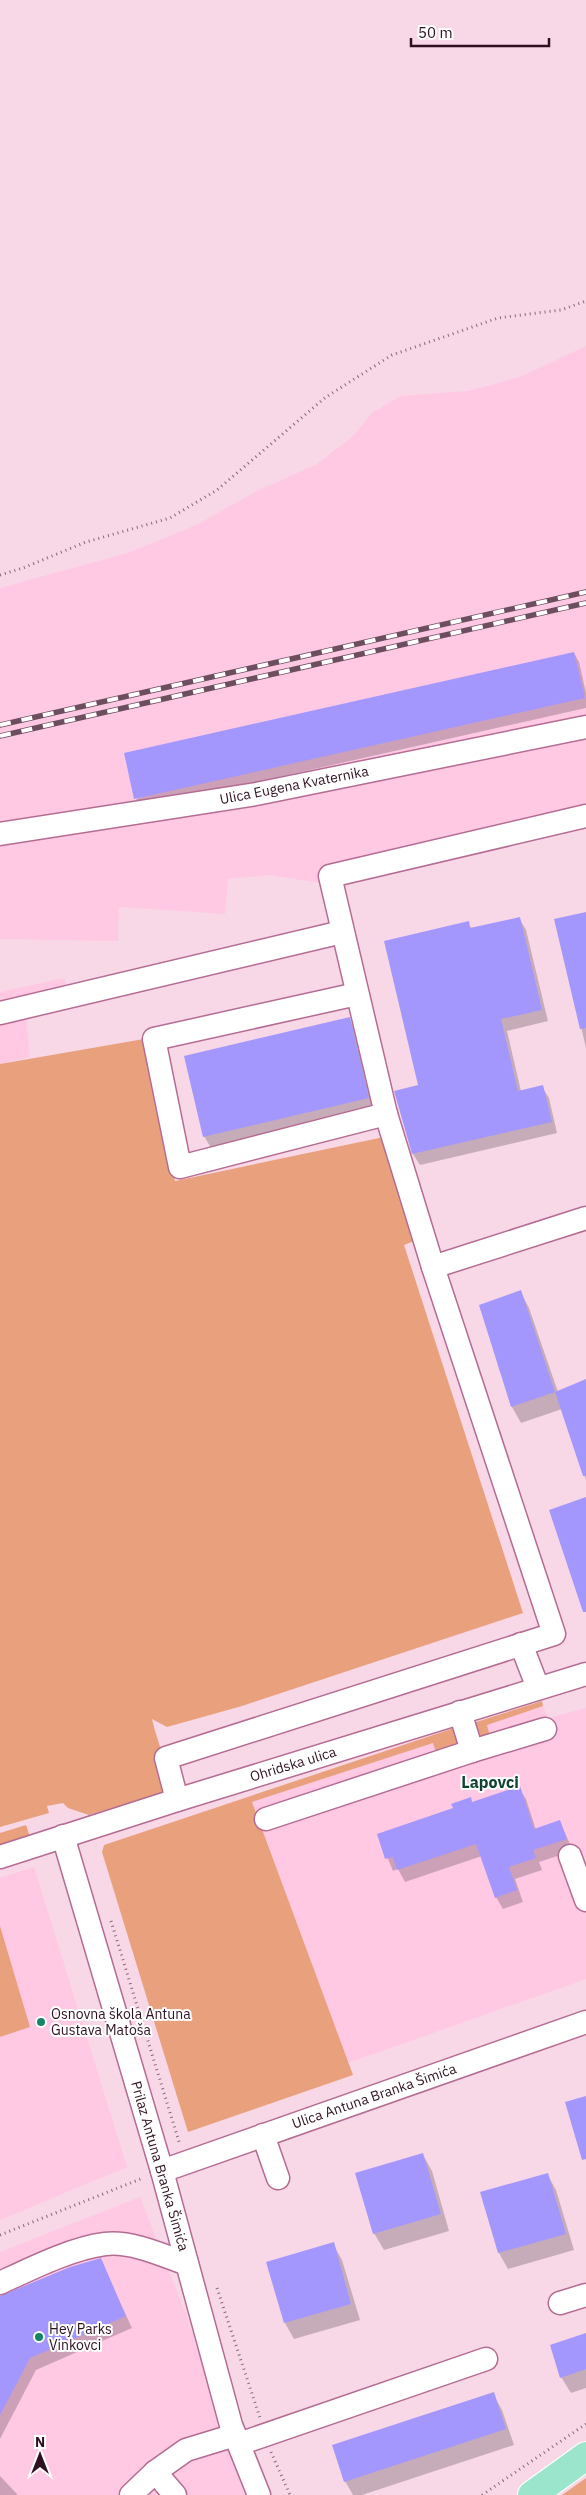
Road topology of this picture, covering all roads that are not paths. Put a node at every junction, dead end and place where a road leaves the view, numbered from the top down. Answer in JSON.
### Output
{"nodes":[{"id":1,"x":586,"y":727,"type":"edge"},
{"id":2,"x":586,"y":816,"type":"edge"},
{"id":3,"x":0,"y":834,"type":"edge"},
{"id":4,"x":342,"y":932,"type":"junction"},
{"id":5,"x":357,"y":994,"type":"junction"},
{"id":6,"x":0,"y":1013,"type":"edge"},
{"id":7,"x":386,"y":1114,"type":"junction"},
{"id":8,"x":586,"y":1218,"type":"edge"},
{"id":9,"x":433,"y":1267,"type":"junction"},
{"id":10,"x":521,"y":1644,"type":"junction"},
{"id":11,"x":586,"y":1674,"type":"edge"},
{"id":12,"x":538,"y":1688,"type":"junction"},
{"id":13,"x":460,"y":1712,"type":"junction"},
{"id":14,"x":545,"y":1729,"type":"dead end"},
{"id":15,"x":472,"y":1752,"type":"junction"},
{"id":16,"x":177,"y":1800,"type":"junction"},
{"id":17,"x":266,"y":1819,"type":"dead end"},
{"id":18,"x":63,"y":1836,"type":"junction"},
{"id":19,"x":570,"y":1856,"type":"dead end"},
{"id":20,"x":0,"y":1857,"type":"edge"},
{"id":21,"x":586,"y":1900,"type":"edge"},
{"id":22,"x":586,"y":2022,"type":"edge"},
{"id":23,"x":263,"y":2135,"type":"junction"},
{"id":24,"x":162,"y":2171,"type":"junction"},
{"id":25,"x":278,"y":2178,"type":"dead end"},
{"id":26,"x":187,"y":2264,"type":"junction"},
{"id":27,"x":0,"y":2283,"type":"edge"},
{"id":28,"x":586,"y":2295,"type":"edge"},
{"id":29,"x":560,"y":2303,"type":"dead end"},
{"id":30,"x":486,"y":2359,"type":"dead end"},
{"id":31,"x":237,"y":2440,"type":"junction"},
{"id":32,"x":586,"y":2456,"type":"edge"},
{"id":33,"x":155,"y":2472,"type":"junction"},
{"id":34,"x":131,"y":2495,"type":"edge"},
{"id":35,"x":175,"y":2495,"type":"edge"},
{"id":36,"x":259,"y":2495,"type":"edge"},
{"id":37,"x":532,"y":2495,"type":"edge"}],
"edges":[{"from":1,"to":3,"type":"street","name":"Ulica Eugena Kvaternika"},
{"from":2,"to":4,"type":"street"},
{"from":4,"to":5,"type":"street"},
{"from":4,"to":6,"type":"street"},
{"from":5,"to":7,"type":"street"},
{"from":5,"to":7,"type":"street"},
{"from":7,"to":9,"type":"street"},
{"from":8,"to":9,"type":"street"},
{"from":9,"to":10,"type":"street"},
{"from":10,"to":12,"type":"street"},
{"from":10,"to":16,"type":"street"},
{"from":11,"to":12,"type":"street","name":"Ohridska ulica"},
{"from":12,"to":13,"type":"street","name":"Ohridska ulica"},
{"from":13,"to":15,"type":"street"},
{"from":13,"to":16,"type":"street","name":"Ohridska ulica"},
{"from":14,"to":15,"type":"street"},
{"from":15,"to":17,"type":"street"},
{"from":16,"to":18,"type":"street","name":"Ohridska ulica"},
{"from":18,"to":20,"type":"street","name":"Ohridska ulica"},
{"from":18,"to":24,"type":"street","name":"Prilaz Antuna Branka Šimića"},
{"from":19,"to":21,"type":"street"},
{"from":22,"to":23,"type":"street","name":"Ulica Antuna Branka Šimića"},
{"from":23,"to":24,"type":"street","name":"Ulica Antuna Branka Šimića"},
{"from":23,"to":25,"type":"street"},
{"from":24,"to":26,"type":"street","name":"Prilaz Antuna Branka Šimića"},
{"from":26,"to":27,"type":"street"},
{"from":26,"to":31,"type":"street","name":"Prilaz Antuna Branka Šimića"},
{"from":28,"to":29,"type":"street"},
{"from":30,"to":31,"type":"street"},
{"from":31,"to":33,"type":"street"},
{"from":31,"to":36,"type":"street","name":"Prilaz Antuna Branka Šimića"},
{"from":32,"to":37,"type":"main road"},
{"from":33,"to":34,"type":"street"},
{"from":33,"to":35,"type":"street"}]}
